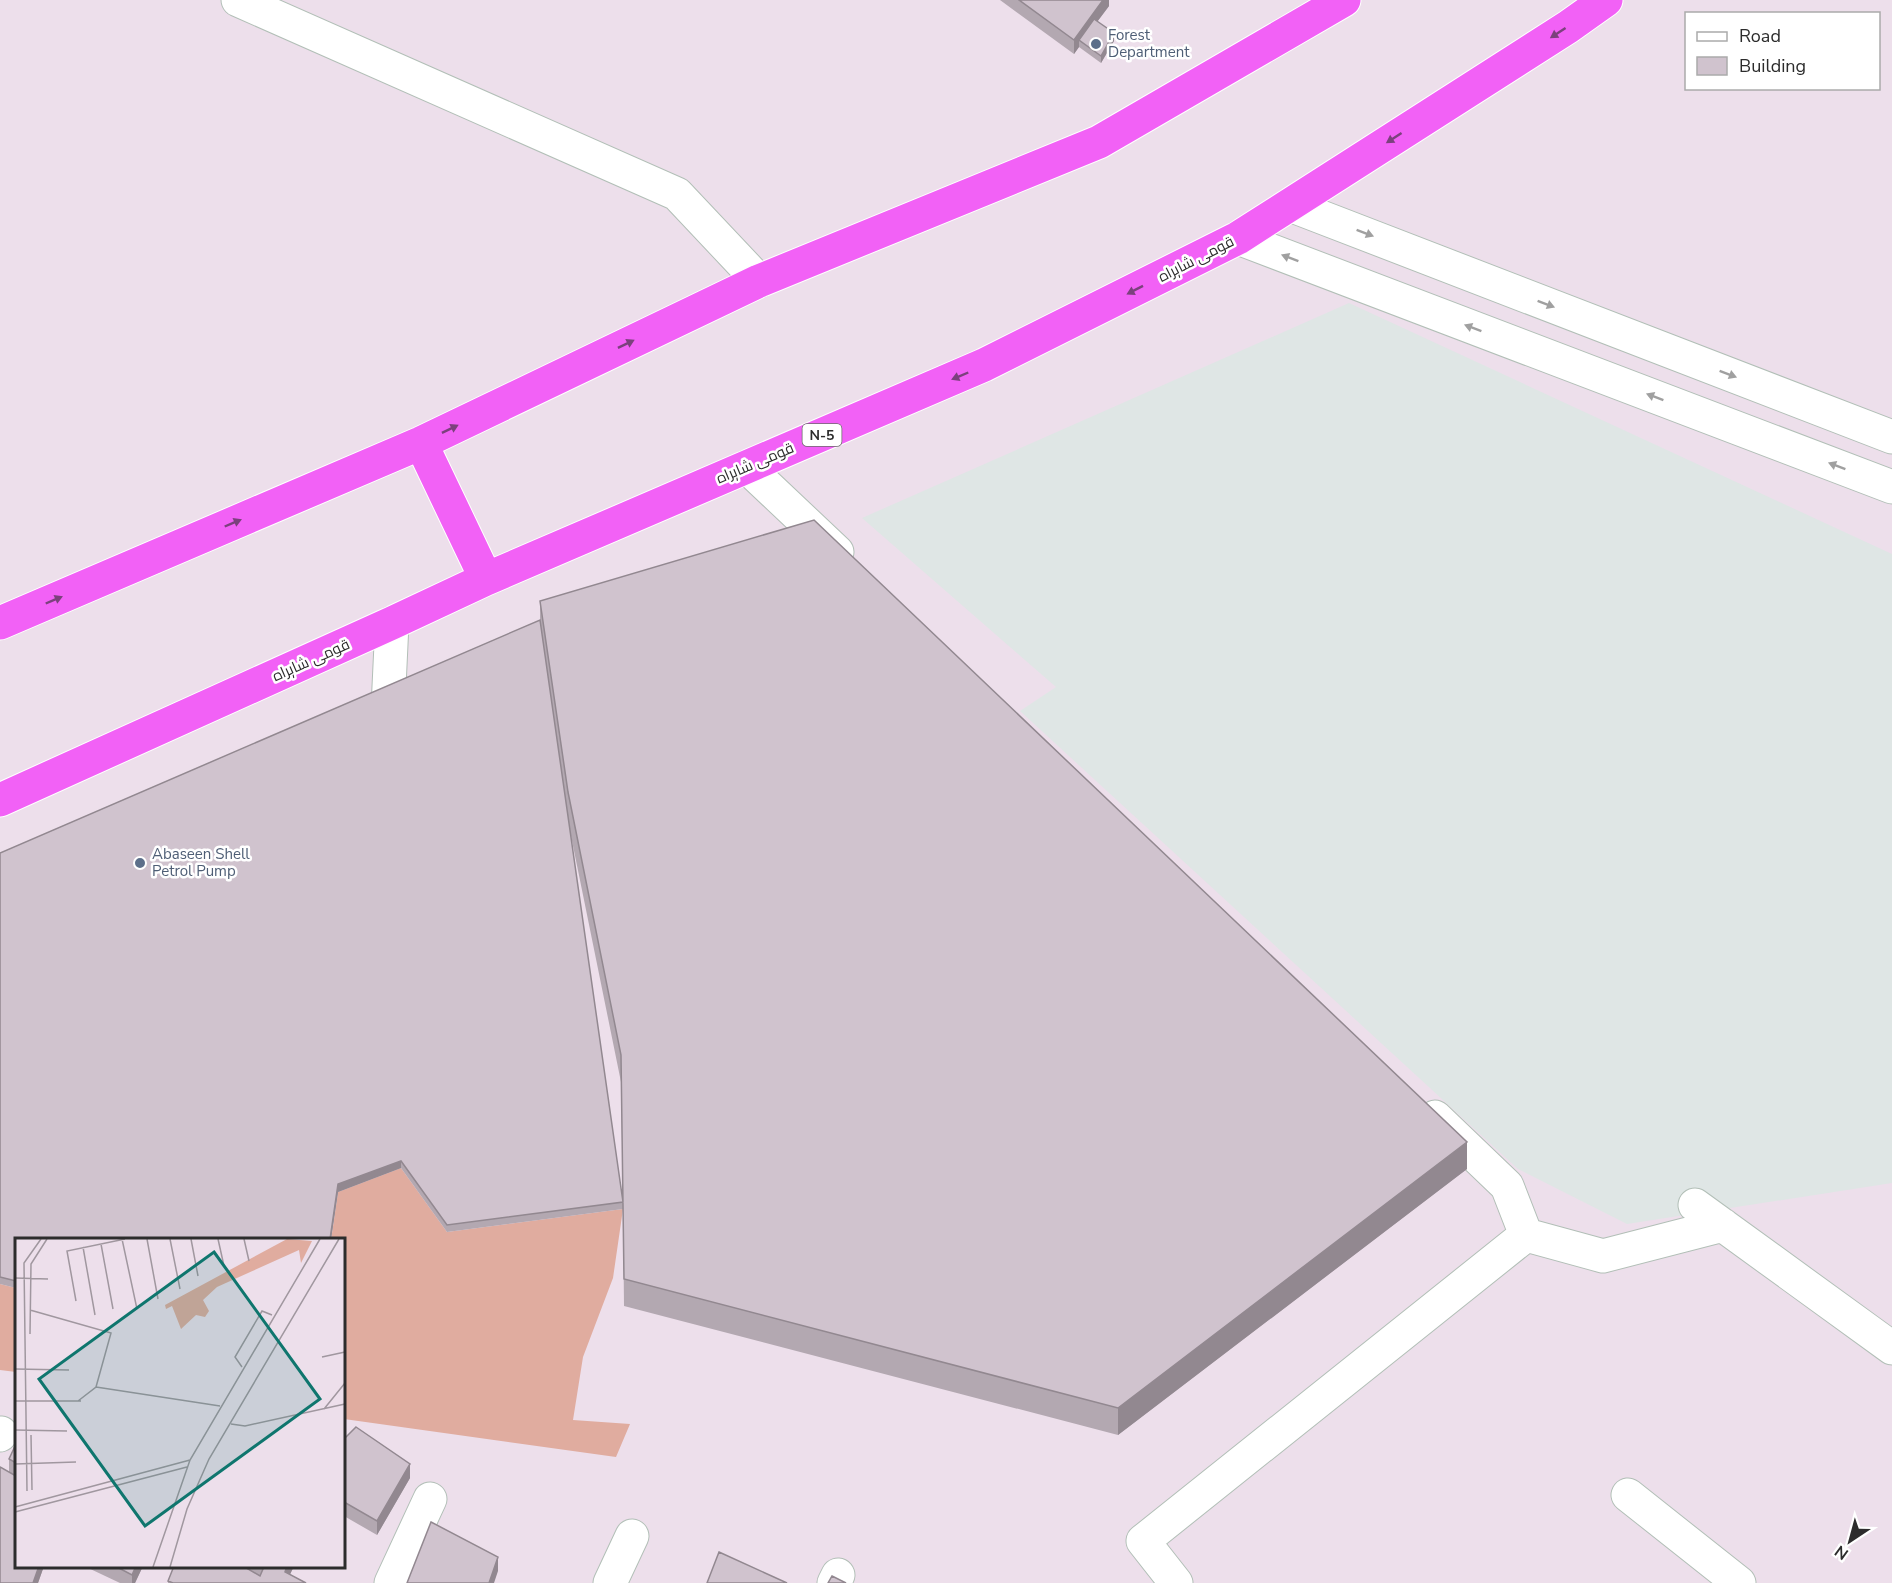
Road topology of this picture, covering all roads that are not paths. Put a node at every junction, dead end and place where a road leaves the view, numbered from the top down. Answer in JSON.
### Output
{"nodes":[{"id":1,"x":238,"y":0,"type":"edge"},
{"id":2,"x":1344,"y":0,"type":"edge"},
{"id":3,"x":1606,"y":0,"type":"edge"},
{"id":4,"x":1290,"y":205,"type":"junction"},
{"id":5,"x":1238,"y":238,"type":"junction"},
{"id":6,"x":759,"y":281,"type":"junction"},
{"id":7,"x":1892,"y":437,"type":"edge"},
{"id":8,"x":421,"y":443,"type":"junction"},
{"id":9,"x":747,"y":467,"type":"junction"},
{"id":10,"x":1892,"y":487,"type":"edge"},
{"id":11,"x":860,"y":573,"type":"edge"},
{"id":12,"x":486,"y":579,"type":"junction"},
{"id":13,"x":0,"y":623,"type":"edge"},
{"id":14,"x":392,"y":623,"type":"junction"},
{"id":15,"x":356,"y":743,"type":"edge"},
{"id":16,"x":0,"y":800,"type":"edge"},
{"id":17,"x":1412,"y":1096,"type":"edge"},
{"id":18,"x":1695,"y":1205,"type":"dead end"},
{"id":19,"x":1723,"y":1224,"type":"junction"},
{"id":20,"x":1526,"y":1235,"type":"junction"},
{"id":21,"x":1892,"y":1348,"type":"edge"},
{"id":22,"x":1628,"y":1495,"type":"dead end"},
{"id":23,"x":430,"y":1499,"type":"dead end"},
{"id":24,"x":632,"y":1536,"type":"dead end"},
{"id":25,"x":391,"y":1583,"type":"edge"},
{"id":26,"x":610,"y":1583,"type":"edge"},
{"id":27,"x":1176,"y":1583,"type":"edge"},
{"id":28,"x":1739,"y":1583,"type":"edge"}],
"edges":[{"from":1,"to":6,"type":"street"},
{"from":2,"to":6,"type":"highway"},
{"from":3,"to":4,"type":"highway","name":"قومی شاہراہ","number":"N-5","one_way":true},
{"from":4,"to":5,"type":"highway","name":"قومی شاہراہ","number":"N-5"},
{"from":4,"to":7,"type":"street","one_way":true},
{"from":5,"to":9,"type":"highway","name":"قومی شاہراہ","number":"N-5","one_way":true},
{"from":10,"to":5,"type":"street","one_way":true},
{"from":8,"to":6,"type":"highway","one_way":true},
{"from":8,"to":12,"type":"highway"},
{"from":13,"to":8,"type":"highway","one_way":true},
{"from":9,"to":11,"type":"street"},
{"from":9,"to":12,"type":"highway","name":"قومی شاہراہ","number":"N-5"},
{"from":12,"to":14,"type":"highway","name":"قومی شاہراہ","number":"N-5"},
{"from":14,"to":15,"type":"street"},
{"from":14,"to":16,"type":"highway","name":"قومی شاہراہ","number":"N-5"},
{"from":17,"to":20,"type":"street"},
{"from":18,"to":19,"type":"street"},
{"from":19,"to":20,"type":"street"},
{"from":19,"to":21,"type":"street"},
{"from":20,"to":27,"type":"street"},
{"from":22,"to":28,"type":"street"},
{"from":23,"to":25,"type":"street"},
{"from":24,"to":26,"type":"street"}]}
